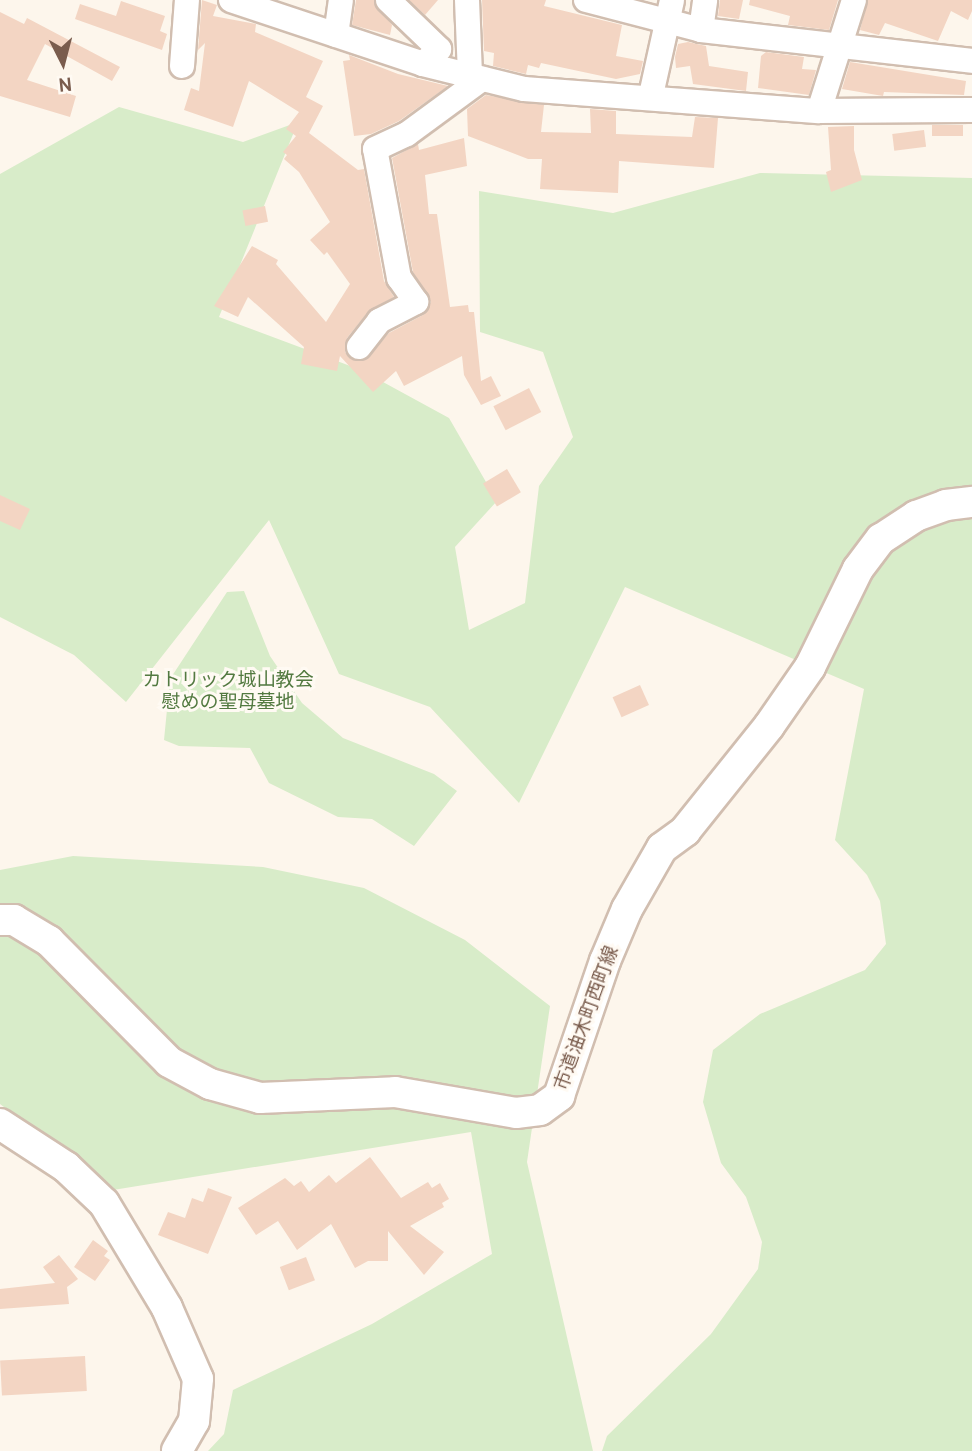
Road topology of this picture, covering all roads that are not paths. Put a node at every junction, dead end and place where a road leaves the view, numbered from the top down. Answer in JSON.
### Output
{"nodes":[{"id":1,"x":187,"y":0,"type":"edge"},
{"id":2,"x":230,"y":0,"type":"edge"},
{"id":3,"x":341,"y":0,"type":"edge"},
{"id":4,"x":388,"y":0,"type":"edge"},
{"id":5,"x":467,"y":0,"type":"edge"},
{"id":6,"x":586,"y":0,"type":"edge"},
{"id":7,"x":705,"y":0,"type":"edge"},
{"id":8,"x":854,"y":0,"type":"edge"},
{"id":9,"x":670,"y":12,"type":"edge"},
{"id":10,"x":701,"y":30,"type":"junction"},
{"id":11,"x":336,"y":35,"type":"junction"},
{"id":12,"x":841,"y":44,"type":"junction"},
{"id":13,"x":972,"y":61,"type":"edge"},
{"id":14,"x":423,"y":64,"type":"junction"},
{"id":15,"x":182,"y":66,"type":"dead end"},
{"id":16,"x":476,"y":77,"type":"junction"},
{"id":17,"x":651,"y":95,"type":"junction"},
{"id":18,"x":972,"y":110,"type":"edge"},
{"id":19,"x":818,"y":111,"type":"junction"},
{"id":20,"x":359,"y":347,"type":"dead end"},
{"id":21,"x":972,"y":502,"type":"edge"},
{"id":22,"x":0,"y":920,"type":"edge"},
{"id":23,"x":0,"y":1124,"type":"edge"},
{"id":24,"x":177,"y":1451,"type":"edge"}],
"edges":[{"from":1,"to":15,"type":"street"},
{"from":2,"to":11,"type":"street"},
{"from":3,"to":11,"type":"street"},
{"from":4,"to":14,"type":"street"},
{"from":5,"to":16,"type":"street"},
{"from":6,"to":9,"type":"street"},
{"from":7,"to":10,"type":"street"},
{"from":8,"to":12,"type":"street"},
{"from":9,"to":10,"type":"street"},
{"from":9,"to":17,"type":"street"},
{"from":10,"to":12,"type":"street"},
{"from":11,"to":14,"type":"street"},
{"from":12,"to":13,"type":"street"},
{"from":12,"to":19,"type":"street"},
{"from":14,"to":16,"type":"street"},
{"from":16,"to":17,"type":"street"},
{"from":16,"to":20,"type":"street"},
{"from":17,"to":19,"type":"street"},
{"from":18,"to":19,"type":"street"},
{"from":21,"to":22,"type":"street","name":"市道油木町西町線"},
{"from":23,"to":24,"type":"street"}]}
